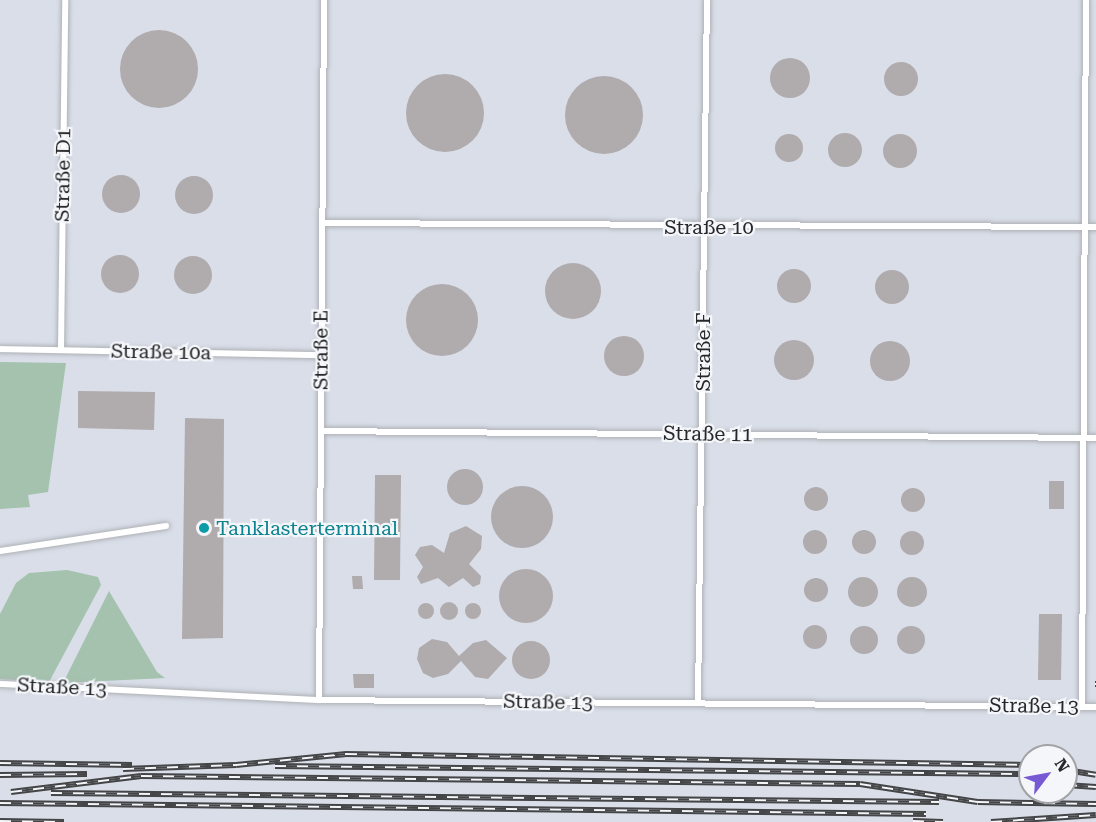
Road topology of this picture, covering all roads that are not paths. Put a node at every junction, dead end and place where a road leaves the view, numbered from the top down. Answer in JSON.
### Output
{"nodes":[{"id":1,"x":65,"y":0,"type":"edge"},
{"id":2,"x":324,"y":0,"type":"edge"},
{"id":3,"x":707,"y":0,"type":"edge"},
{"id":4,"x":1086,"y":0,"type":"edge"},
{"id":5,"x":322,"y":223,"type":"junction"},
{"id":6,"x":702,"y":227,"type":"junction"},
{"id":7,"x":1085,"y":227,"type":"junction"},
{"id":8,"x":1096,"y":227,"type":"edge"},
{"id":9,"x":0,"y":349,"type":"edge"},
{"id":10,"x":61,"y":350,"type":"junction"},
{"id":11,"x":321,"y":355,"type":"junction"},
{"id":12,"x":321,"y":430,"type":"junction"},
{"id":13,"x":703,"y":434,"type":"junction"},
{"id":14,"x":1084,"y":438,"type":"junction"},
{"id":15,"x":1096,"y":438,"type":"edge"},
{"id":16,"x":166,"y":526,"type":"dead end"},
{"id":17,"x":0,"y":551,"type":"edge"},
{"id":18,"x":0,"y":684,"type":"edge"},
{"id":19,"x":319,"y":700,"type":"junction"},
{"id":20,"x":698,"y":703,"type":"junction"},
{"id":21,"x":1082,"y":707,"type":"junction"},
{"id":22,"x":1096,"y":707,"type":"edge"}],
"edges":[{"from":1,"to":10,"type":"lane","name":"Straße D1"},
{"from":2,"to":5,"type":"lane","name":"Straße E"},
{"from":3,"to":6,"type":"lane","name":"Straße F"},
{"from":4,"to":7,"type":"lane"},
{"from":5,"to":6,"type":"lane","name":"Straße 10"},
{"from":5,"to":11,"type":"lane","name":"Straße E"},
{"from":6,"to":7,"type":"lane","name":"Straße 10"},
{"from":6,"to":13,"type":"lane","name":"Straße F"},
{"from":7,"to":8,"type":"lane","name":"Straße 10"},
{"from":7,"to":14,"type":"lane"},
{"from":9,"to":10,"type":"lane","name":"Straße 10a"},
{"from":10,"to":11,"type":"lane","name":"Straße 10a"},
{"from":11,"to":12,"type":"lane","name":"Straße E"},
{"from":12,"to":13,"type":"lane","name":"Straße 11"},
{"from":12,"to":19,"type":"lane","name":"Straße E"},
{"from":13,"to":14,"type":"lane","name":"Straße 11"},
{"from":13,"to":20,"type":"lane","name":"Straße F"},
{"from":14,"to":15,"type":"lane","name":"Straße 11"},
{"from":14,"to":21,"type":"lane"},
{"from":16,"to":17,"type":"lane"},
{"from":18,"to":19,"type":"lane","name":"Straße 13"},
{"from":19,"to":20,"type":"lane","name":"Straße 13"},
{"from":20,"to":21,"type":"lane","name":"Straße 13"},
{"from":21,"to":22,"type":"lane","name":"Straße 13"}]}
